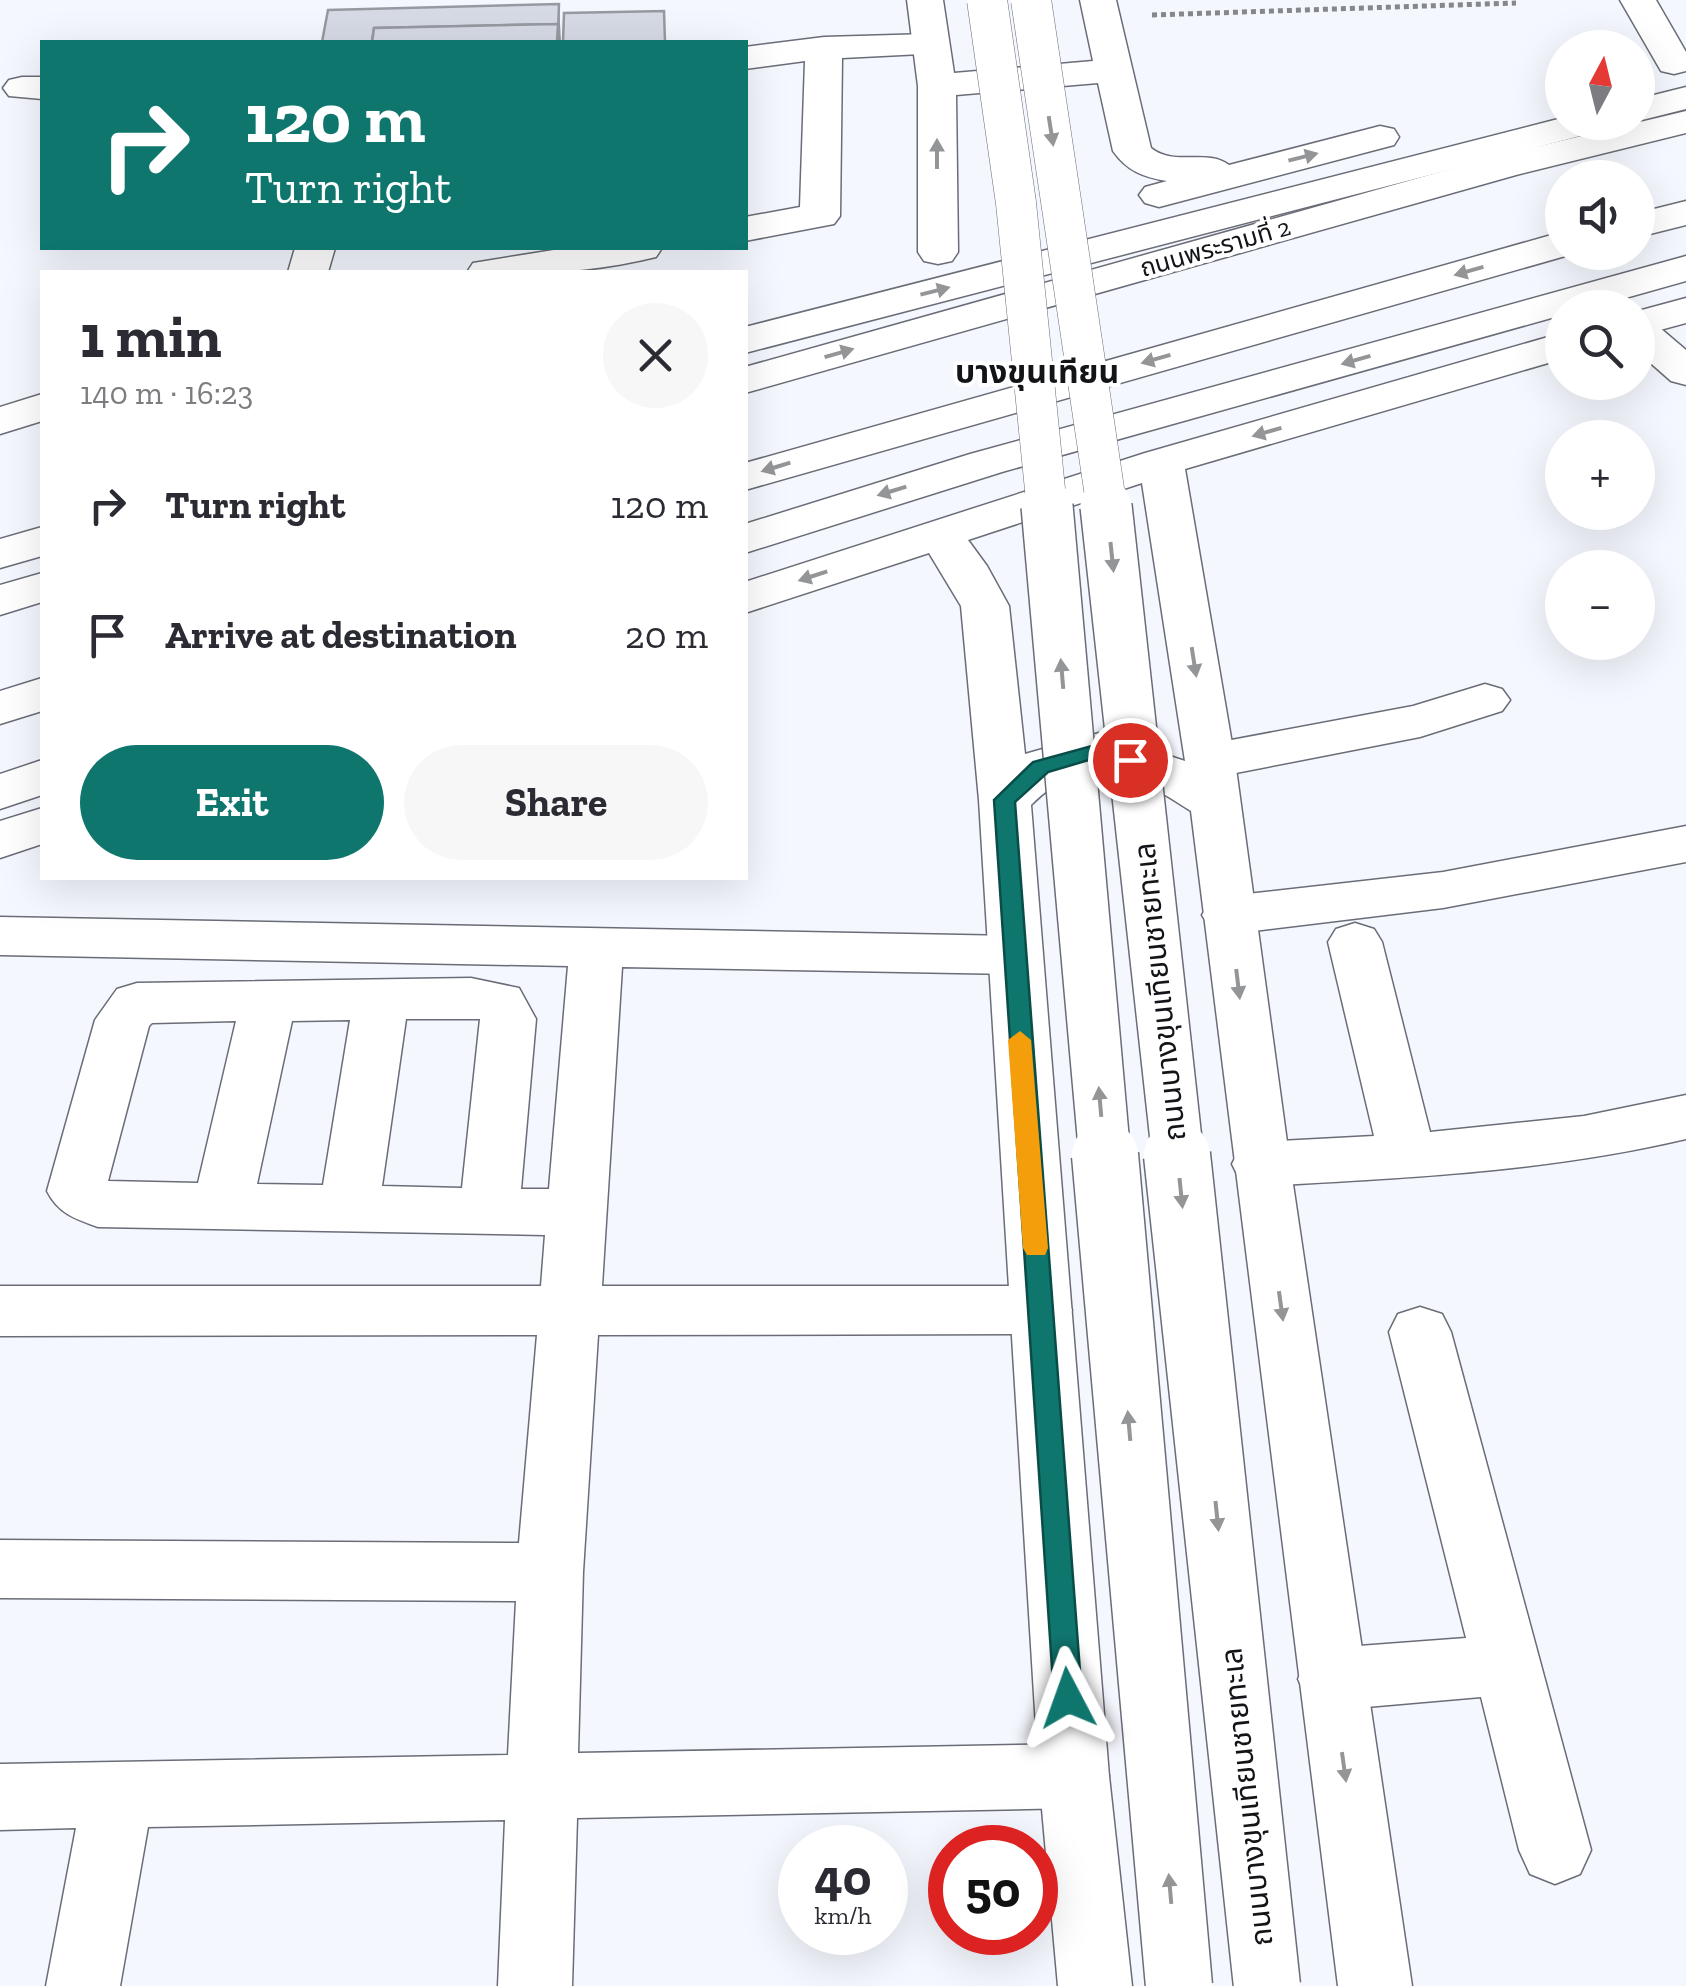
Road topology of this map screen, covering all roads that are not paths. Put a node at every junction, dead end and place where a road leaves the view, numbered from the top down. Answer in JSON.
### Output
{"nodes":[{"id":1,"x":926,"y":0,"type":"edge"},
{"id":2,"x":987,"y":0,"type":"edge"},
{"id":3,"x":1031,"y":0,"type":"edge"},
{"id":4,"x":1638,"y":0,"type":"edge"},
{"id":5,"x":1100,"y":8,"type":"edge"},
{"id":6,"x":929,"y":45,"type":"junction"},
{"id":7,"x":824,"y":48,"type":"junction"},
{"id":8,"x":748,"y":58,"type":"edge"},
{"id":9,"x":1116,"y":70,"type":"junction"},
{"id":10,"x":1655,"y":72,"type":"edge"},
{"id":11,"x":1682,"y":73,"type":"edge"},
{"id":12,"x":936,"y":86,"type":"junction"},
{"id":13,"x":1655,"y":96,"type":"edge"},
{"id":14,"x":1686,"y":122,"type":"edge"},
{"id":15,"x":1408,"y":130,"type":"dead end"},
{"id":16,"x":1545,"y":133,"type":"edge"},
{"id":17,"x":1253,"y":169,"type":"junction"},
{"id":18,"x":1686,"y":213,"type":"edge"},
{"id":19,"x":1655,"y":221,"type":"edge"},
{"id":20,"x":748,"y":228,"type":"edge"},
{"id":21,"x":1545,"y":249,"type":"edge"},
{"id":22,"x":629,"y":250,"type":"edge"},
{"id":23,"x":938,"y":252,"type":"junction"},
{"id":24,"x":1686,"y":268,"type":"edge"},
{"id":25,"x":500,"y":270,"type":"edge"},
{"id":26,"x":1686,"y":310,"type":"edge"},
{"id":27,"x":1655,"y":322,"type":"edge"},
{"id":28,"x":754,"y":326,"type":"edge"},
{"id":29,"x":1655,"y":344,"type":"edge"},
{"id":30,"x":1545,"y":351,"type":"edge"},
{"id":31,"x":1686,"y":372,"type":"edge"},
{"id":32,"x":748,"y":379,"type":"edge"},
{"id":33,"x":40,"y":409,"type":"edge"},
{"id":34,"x":0,"y":421,"type":"edge"},
{"id":35,"x":1161,"y":462,"type":"junction"},
{"id":36,"x":748,"y":476,"type":"edge"},
{"id":37,"x":40,"y":505,"type":"edge"},
{"id":38,"x":0,"y":517,"type":"edge"},
{"id":39,"x":939,"y":536,"type":"junction"},
{"id":40,"x":748,"y":538,"type":"edge"},
{"id":41,"x":40,"y":542,"type":"edge"},
{"id":42,"x":0,"y":554,"type":"edge"},
{"id":43,"x":40,"y":587,"type":"edge"},
{"id":44,"x":748,"y":597,"type":"edge"},
{"id":45,"x":0,"y":600,"type":"edge"},
{"id":46,"x":40,"y":695,"type":"edge"},
{"id":47,"x":1485,"y":700,"type":"dead end"},
{"id":48,"x":0,"y":708,"type":"edge"},
{"id":49,"x":40,"y":778,"type":"edge"},
{"id":50,"x":1212,"y":782,"type":"junction"},
{"id":51,"x":0,"y":792,"type":"edge"},
{"id":52,"x":1004,"y":800,"type":"junction"},
{"id":53,"x":40,"y":827,"type":"edge"},
{"id":54,"x":0,"y":840,"type":"edge"},
{"id":55,"x":1686,"y":844,"type":"edge"},
{"id":56,"x":1229,"y":916,"type":"junction"},
{"id":57,"x":0,"y":936,"type":"edge"},
{"id":58,"x":1355,"y":942,"type":"dead end"},
{"id":59,"x":596,"y":950,"type":"junction"},
{"id":60,"x":1013,"y":954,"type":"junction"},
{"id":61,"x":381,"y":998,"type":"junction"},
{"id":62,"x":269,"y":1000,"type":"junction"},
{"id":63,"x":1686,"y":1118,"type":"edge"},
{"id":64,"x":1408,"y":1154,"type":"junction"},
{"id":65,"x":1261,"y":1164,"type":"junction"},
{"id":66,"x":222,"y":1207,"type":"junction"},
{"id":67,"x":348,"y":1209,"type":"junction"},
{"id":68,"x":488,"y":1210,"type":"junction"},
{"id":69,"x":578,"y":1213,"type":"junction"},
{"id":70,"x":568,"y":1310,"type":"junction"},
{"id":71,"x":1041,"y":1310,"type":"junction"},
{"id":72,"x":0,"y":1311,"type":"edge"},
{"id":73,"x":1420,"y":1332,"type":"dead end"},
{"id":74,"x":0,"y":1569,"type":"edge"},
{"id":75,"x":550,"y":1572,"type":"junction"},
{"id":76,"x":1507,"y":1665,"type":"junction"},
{"id":77,"x":1332,"y":1679,"type":"junction"},
{"id":78,"x":1074,"y":1776,"type":"junction"},
{"id":79,"x":540,"y":1788,"type":"junction"},
{"id":80,"x":118,"y":1795,"type":"junction"},
{"id":81,"x":0,"y":1797,"type":"edge"},
{"id":82,"x":1555,"y":1850,"type":"dead end"},
{"id":83,"x":84,"y":1986,"type":"edge"},
{"id":84,"x":535,"y":1986,"type":"edge"},
{"id":85,"x":1094,"y":1986,"type":"edge"},
{"id":86,"x":1179,"y":1986,"type":"edge"},
{"id":87,"x":1267,"y":1986,"type":"edge"},
{"id":88,"x":1374,"y":1986,"type":"edge"}],
"edges":[{"from":1,"to":6,"type":"main road"},
{"from":86,"to":2,"type":"main road","one_way":true,"bridge":true},
{"from":3,"to":87,"type":"main road","name":"ถนนบางขุนเทียนชายทะเล","one_way":true,"bridge":true},
{"from":4,"to":11,"type":"main road"},
{"from":5,"to":9,"type":"main road"},
{"from":6,"to":7,"type":"main road"},
{"from":6,"to":12,"type":"main road"},
{"from":7,"to":8,"type":"main road"},
{"from":7,"to":20,"type":"main road"},
{"from":9,"to":12,"type":"main road"},
{"from":9,"to":17,"type":"main road"},
{"from":10,"to":11,"type":"main road"},
{"from":11,"to":13,"type":"main road"},
{"from":23,"to":12,"type":"main road","one_way":true},
{"from":32,"to":14,"type":"main road","name":"ถนนพระรามที่ 2","one_way":true},
{"from":17,"to":15,"type":"main road","one_way":true},
{"from":28,"to":16,"type":"main road","one_way":true,"bridge":true},
{"from":17,"to":23,"type":"main road"},
{"from":18,"to":19,"type":"main road"},
{"from":21,"to":36,"type":"main road","one_way":true},
{"from":22,"to":25,"type":"main road"},
{"from":23,"to":28,"type":"main road"},
{"from":24,"to":40,"type":"main road","one_way":true,"bridge":true},
{"from":26,"to":27,"type":"main road"},
{"from":29,"to":31,"type":"main road"},
{"from":30,"to":35,"type":"main road","one_way":true},
{"from":33,"to":34,"type":"main road"},
{"from":35,"to":39,"type":"main road"},
{"from":35,"to":50,"type":"main road","one_way":true},
{"from":37,"to":38,"type":"main road"},
{"from":39,"to":44,"type":"main road","one_way":true},
{"from":39,"to":52,"type":"main road"},
{"from":41,"to":42,"type":"main road"},
{"from":43,"to":45,"type":"main road"},
{"from":46,"to":48,"type":"main road"},
{"from":47,"to":50,"type":"main road"},
{"from":49,"to":51,"type":"main road"},
{"from":50,"to":52,"type":"main road"},
{"from":50,"to":56,"type":"main road"},
{"from":52,"to":60,"type":"main road"},
{"from":53,"to":54,"type":"main road"},
{"from":55,"to":56,"type":"main road"},
{"from":56,"to":65,"type":"main road","one_way":true},
{"from":57,"to":59,"type":"main road"},
{"from":58,"to":64,"type":"main road"},
{"from":59,"to":60,"type":"main road"},
{"from":59,"to":69,"type":"main road"},
{"from":60,"to":71,"type":"main road"},
{"from":61,"to":62,"type":"main road"},
{"from":61,"to":67,"type":"main road"},
{"from":61,"to":68,"type":"main road"},
{"from":62,"to":66,"type":"main road"},
{"from":62,"to":66,"type":"main road"},
{"from":63,"to":64,"type":"main road"},
{"from":64,"to":65,"type":"main road"},
{"from":65,"to":77,"type":"main road","one_way":true},
{"from":66,"to":67,"type":"main road"},
{"from":67,"to":68,"type":"main road"},
{"from":68,"to":69,"type":"main road"},
{"from":69,"to":70,"type":"main road"},
{"from":70,"to":71,"type":"main road"},
{"from":70,"to":72,"type":"main road"},
{"from":70,"to":75,"type":"main road"},
{"from":71,"to":78,"type":"main road"},
{"from":73,"to":76,"type":"main road"},
{"from":74,"to":75,"type":"main road"},
{"from":75,"to":79,"type":"main road"},
{"from":76,"to":77,"type":"main road"},
{"from":76,"to":82,"type":"main road"},
{"from":77,"to":88,"type":"main road","one_way":true},
{"from":78,"to":79,"type":"main road"},
{"from":78,"to":85,"type":"main road"},
{"from":79,"to":80,"type":"main road"},
{"from":79,"to":84,"type":"main road"},
{"from":80,"to":81,"type":"main road"},
{"from":80,"to":83,"type":"main road"}]}
